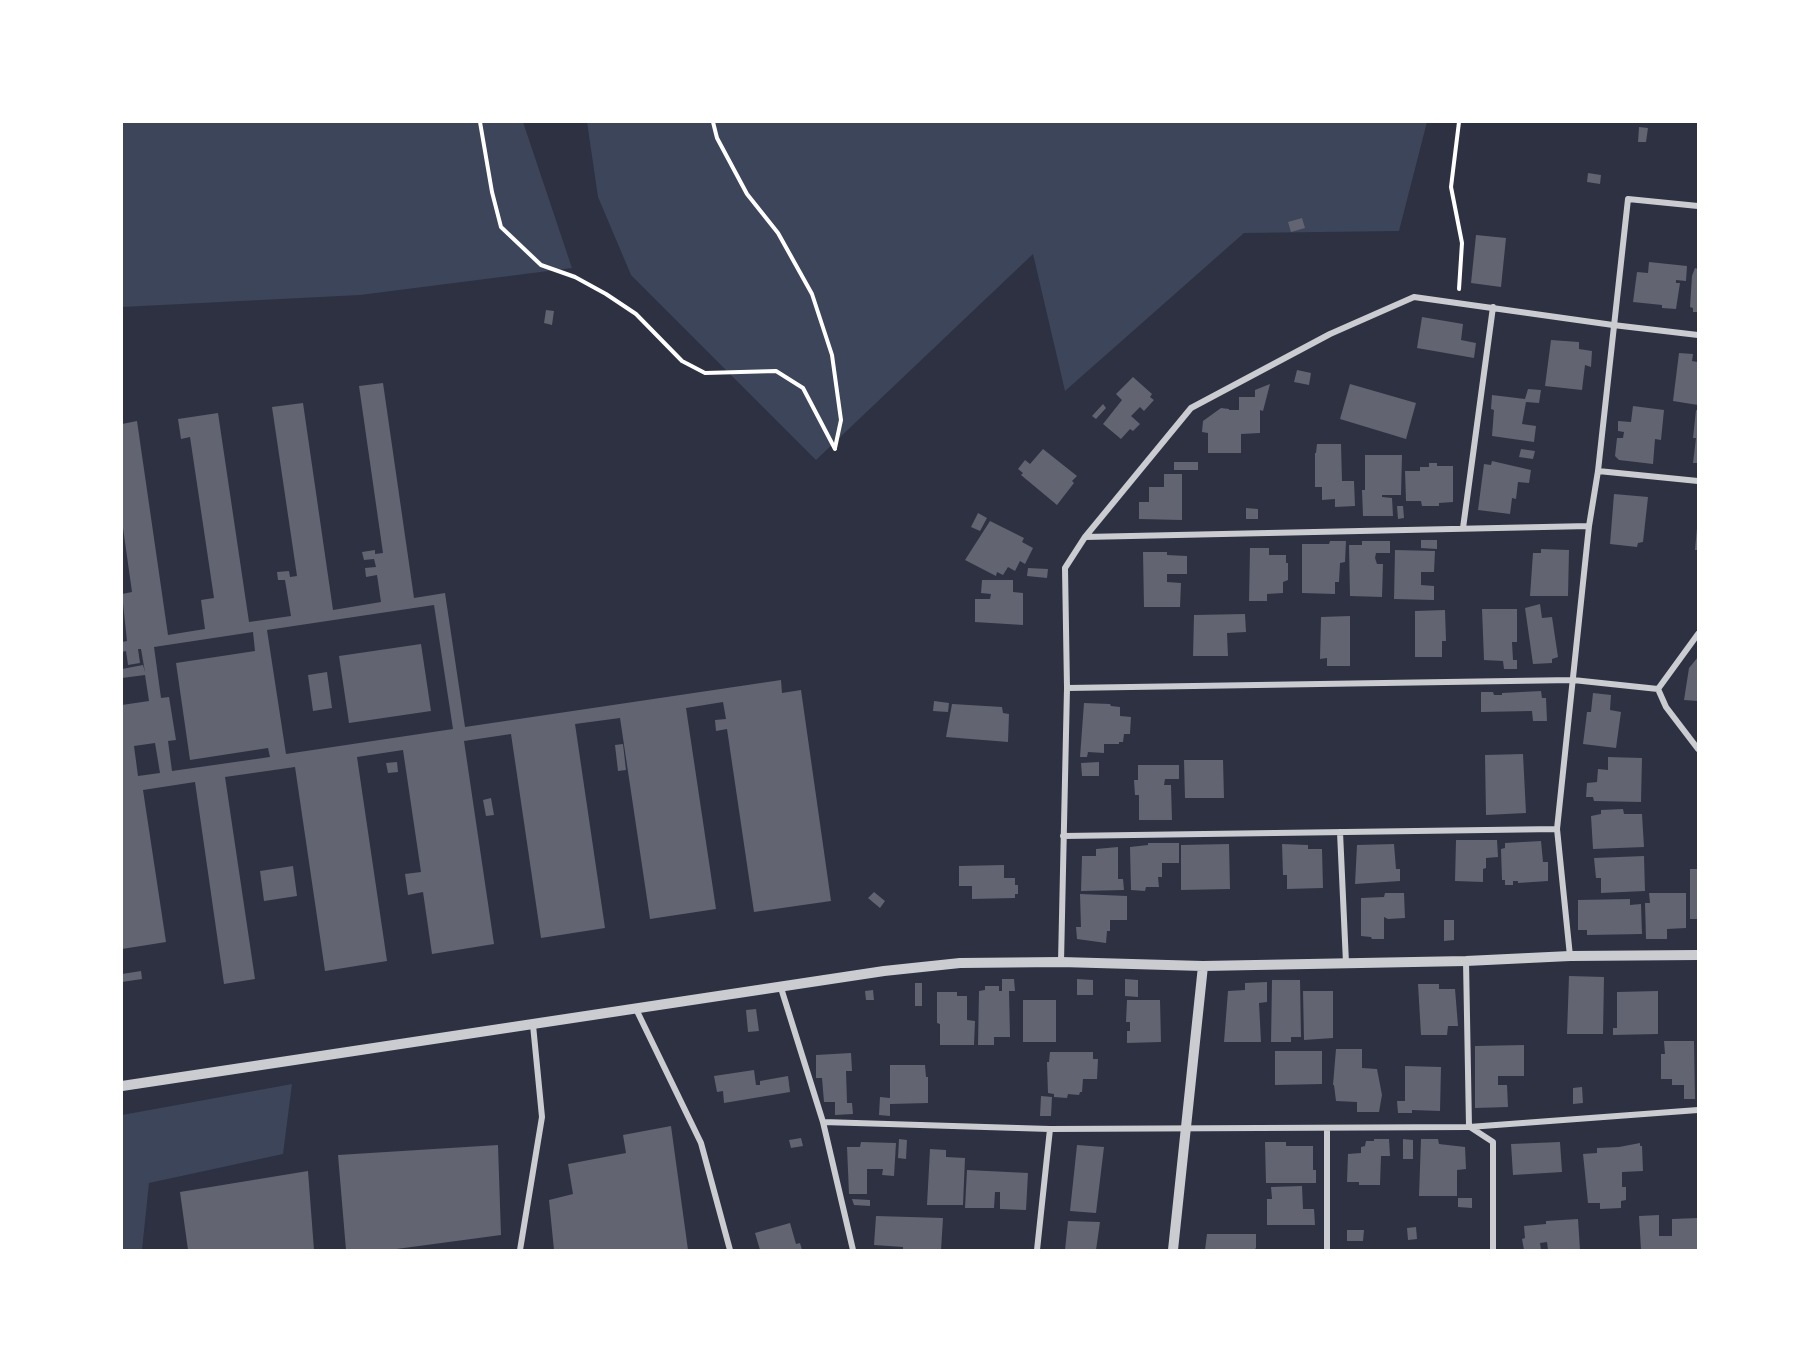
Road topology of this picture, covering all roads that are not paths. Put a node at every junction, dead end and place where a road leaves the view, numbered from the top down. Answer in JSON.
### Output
{"nodes":[{"id":1,"x":1698,"y":206,"type":"edge"},
{"id":2,"x":1493,"y":307,"type":"junction"},
{"id":3,"x":1613,"y":325,"type":"junction"},
{"id":4,"x":1698,"y":335,"type":"edge"},
{"id":5,"x":1598,"y":471,"type":"junction"},
{"id":6,"x":1698,"y":481,"type":"edge"},
{"id":7,"x":1589,"y":526,"type":"junction"},
{"id":8,"x":1463,"y":528,"type":"junction"},
{"id":9,"x":1085,"y":537,"type":"junction"},
{"id":10,"x":1698,"y":634,"type":"edge"},
{"id":11,"x":1574,"y":680,"type":"junction"},
{"id":12,"x":1066,"y":688,"type":"junction"},
{"id":13,"x":1658,"y":689,"type":"junction"},
{"id":14,"x":1698,"y":749,"type":"edge"},
{"id":15,"x":1557,"y":829,"type":"junction"},
{"id":16,"x":1340,"y":832,"type":"junction"},
{"id":17,"x":1063,"y":836,"type":"junction"},
{"id":18,"x":1698,"y":955,"type":"edge"},
{"id":19,"x":1570,"y":956,"type":"junction"},
{"id":20,"x":1466,"y":961,"type":"junction"},
{"id":21,"x":1061,"y":962,"type":"junction"},
{"id":22,"x":1346,"y":963,"type":"junction"},
{"id":23,"x":1203,"y":966,"type":"junction"},
{"id":24,"x":781,"y":988,"type":"junction"},
{"id":25,"x":636,"y":1009,"type":"junction"},
{"id":26,"x":533,"y":1024,"type":"junction"},
{"id":27,"x":122,"y":1086,"type":"edge"},
{"id":28,"x":1698,"y":1110,"type":"edge"},
{"id":29,"x":823,"y":1122,"type":"junction"},
{"id":30,"x":1469,"y":1127,"type":"junction"},
{"id":31,"x":1186,"y":1128,"type":"junction"},
{"id":32,"x":1328,"y":1128,"type":"junction"},
{"id":33,"x":1050,"y":1129,"type":"junction"},
{"id":34,"x":520,"y":1251,"type":"edge"},
{"id":35,"x":730,"y":1251,"type":"edge"},
{"id":36,"x":853,"y":1251,"type":"edge"},
{"id":37,"x":1037,"y":1251,"type":"edge"},
{"id":38,"x":1173,"y":1251,"type":"edge"},
{"id":39,"x":1327,"y":1251,"type":"edge"},
{"id":40,"x":1493,"y":1251,"type":"edge"}],
"edges":[{"from":1,"to":3,"type":"street"},
{"from":2,"to":3,"type":"street"},
{"from":2,"to":8,"type":"street"},
{"from":2,"to":9,"type":"street"},
{"from":3,"to":4,"type":"street"},
{"from":3,"to":5,"type":"street"},
{"from":5,"to":6,"type":"street"},
{"from":5,"to":7,"type":"street"},
{"from":7,"to":8,"type":"street"},
{"from":7,"to":11,"type":"street"},
{"from":8,"to":9,"type":"street"},
{"from":9,"to":12,"type":"street"},
{"from":10,"to":13,"type":"street"},
{"from":11,"to":12,"type":"street"},
{"from":11,"to":13,"type":"street"},
{"from":11,"to":15,"type":"street"},
{"from":12,"to":17,"type":"street"},
{"from":13,"to":14,"type":"street"},
{"from":15,"to":16,"type":"street"},
{"from":15,"to":19,"type":"street"},
{"from":16,"to":17,"type":"street"},
{"from":16,"to":22,"type":"street"},
{"from":17,"to":21,"type":"street"},
{"from":18,"to":19,"type":"street"},
{"from":19,"to":20,"type":"street"},
{"from":20,"to":22,"type":"street"},
{"from":20,"to":30,"type":"street"},
{"from":21,"to":23,"type":"street"},
{"from":21,"to":24,"type":"street"},
{"from":22,"to":23,"type":"street"},
{"from":23,"to":31,"type":"street"},
{"from":24,"to":25,"type":"street"},
{"from":24,"to":29,"type":"street"},
{"from":25,"to":26,"type":"street"},
{"from":25,"to":35,"type":"street"},
{"from":26,"to":27,"type":"street"},
{"from":26,"to":34,"type":"street"},
{"from":28,"to":30,"type":"street"},
{"from":29,"to":33,"type":"street"},
{"from":29,"to":36,"type":"street"},
{"from":30,"to":32,"type":"street"},
{"from":30,"to":40,"type":"street"},
{"from":31,"to":32,"type":"street"},
{"from":31,"to":33,"type":"street"},
{"from":31,"to":38,"type":"street"},
{"from":32,"to":39,"type":"street"},
{"from":33,"to":37,"type":"street"}]}
